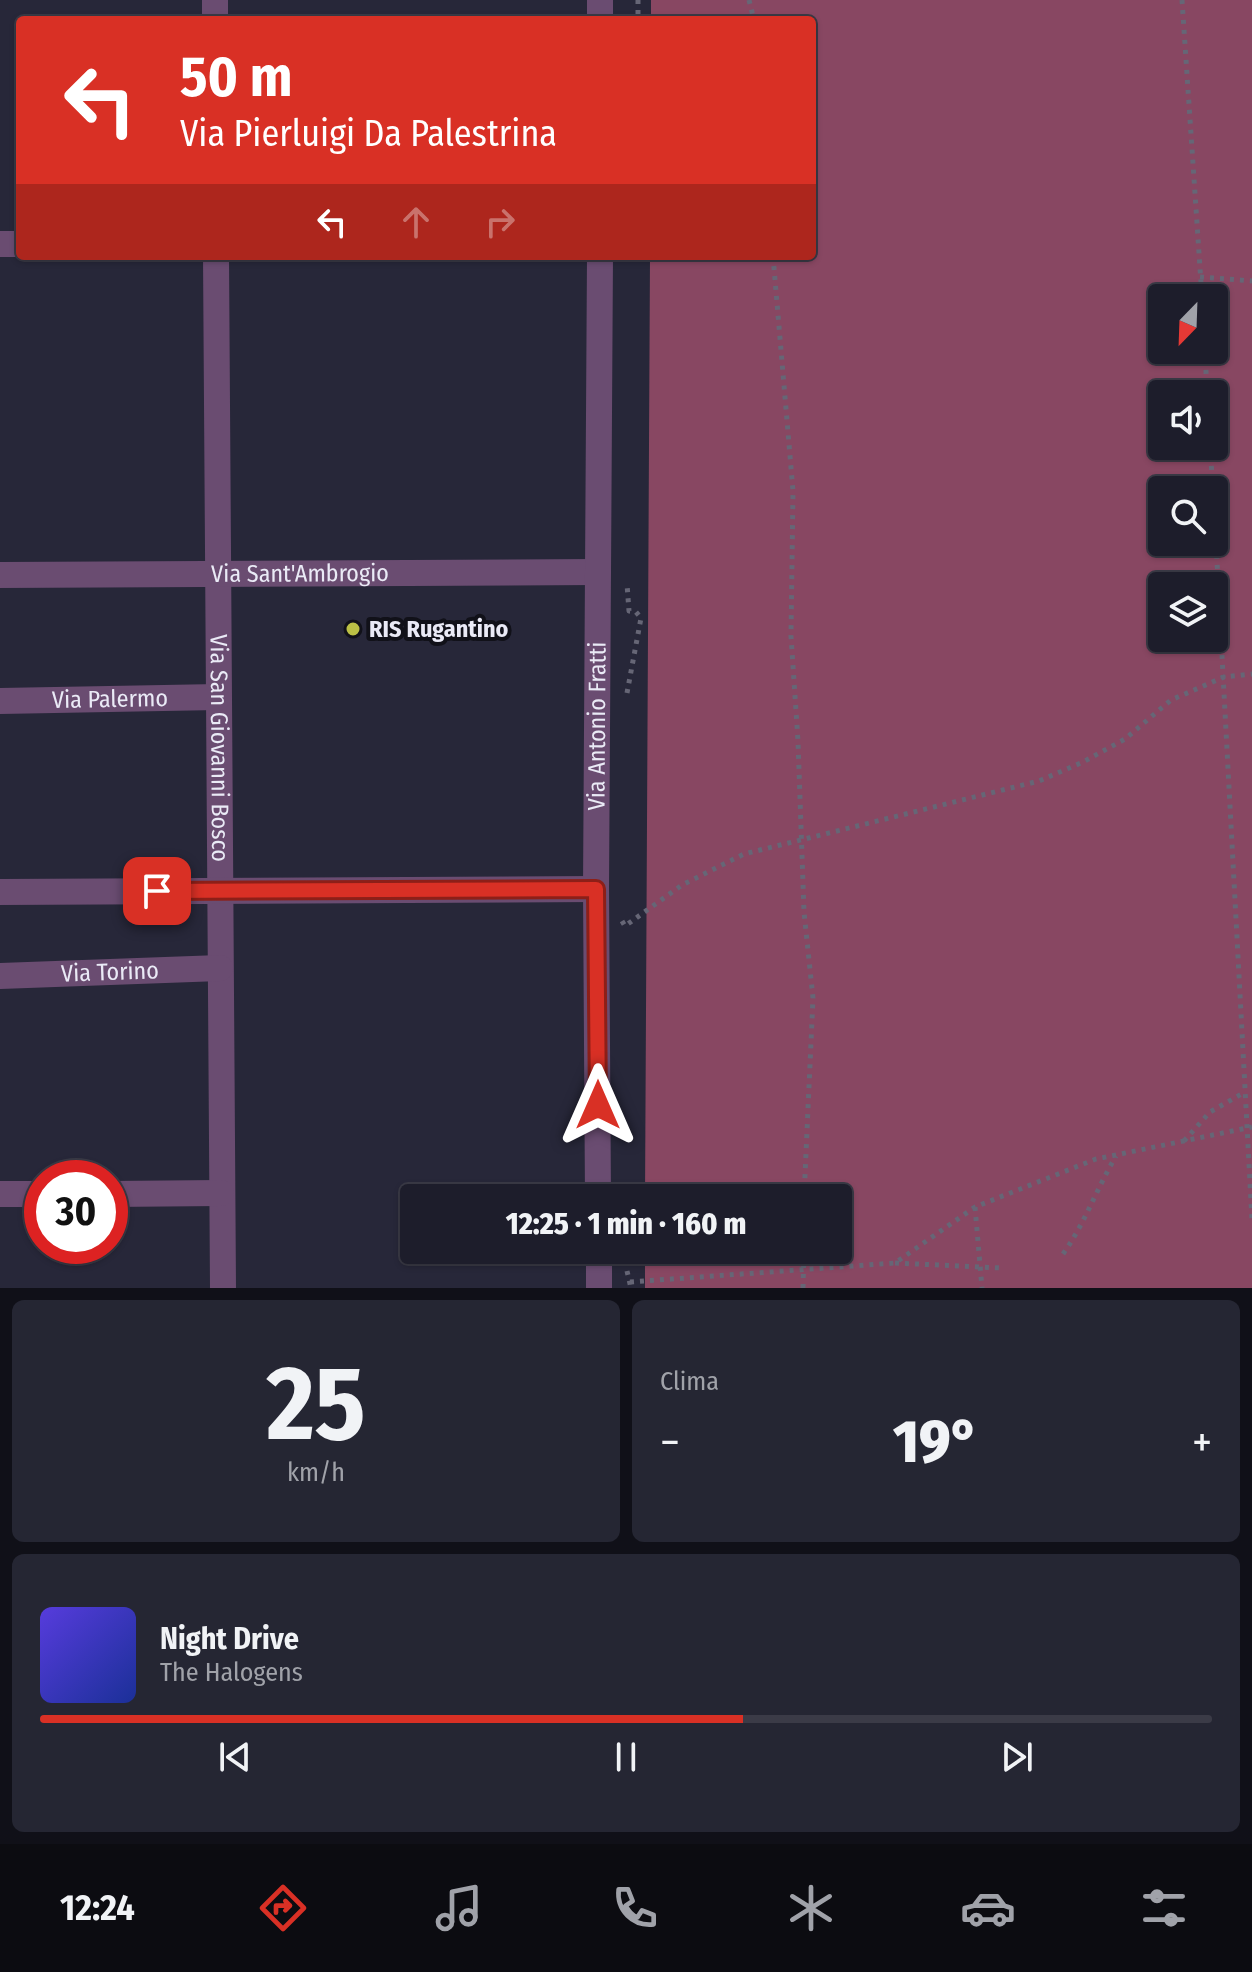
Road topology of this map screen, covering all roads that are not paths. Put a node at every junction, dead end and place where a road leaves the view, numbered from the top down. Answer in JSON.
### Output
{"nodes":[{"id":1,"x":216,"y":260,"type":"edge"},
{"id":2,"x":600,"y":260,"type":"edge"},
{"id":3,"x":598,"y":572,"type":"junction"},
{"id":4,"x":218,"y":573,"type":"junction"},
{"id":5,"x":0,"y":575,"type":"edge"},
{"id":6,"x":218,"y":697,"type":"junction"},
{"id":7,"x":0,"y":701,"type":"edge"},
{"id":8,"x":596,"y":889,"type":"junction"},
{"id":9,"x":220,"y":891,"type":"junction"},
{"id":10,"x":0,"y":892,"type":"edge"},
{"id":11,"x":220,"y":968,"type":"junction"},
{"id":12,"x":0,"y":976,"type":"edge"},
{"id":13,"x":598,"y":1184,"type":"edge"},
{"id":14,"x":221,"y":1193,"type":"junction"},
{"id":15,"x":0,"y":1194,"type":"edge"},
{"id":16,"x":24,"y":1194,"type":"edge"},
{"id":17,"x":128,"y":1194,"type":"edge"},
{"id":18,"x":599,"y":1264,"type":"edge"},
{"id":19,"x":223,"y":1288,"type":"edge"},
{"id":20,"x":599,"y":1288,"type":"edge"}],
"edges":[{"from":1,"to":4,"type":"street","name":"Via San Giovanni Bosco"},
{"from":2,"to":3,"type":"street","name":"Via Antonio Fratti"},
{"from":3,"to":4,"type":"street","name":"Via Sant'Ambrogio"},
{"from":3,"to":8,"type":"street","name":"Via Antonio Fratti"},
{"from":4,"to":5,"type":"street","name":"Via Sant'Ambrogio"},
{"from":4,"to":6,"type":"street","name":"Via San Giovanni Bosco"},
{"from":6,"to":7,"type":"street","name":"Via Palermo"},
{"from":6,"to":9,"type":"street","name":"Via San Giovanni Bosco"},
{"from":8,"to":9,"type":"street"},
{"from":8,"to":13,"type":"street","name":"Via Antonio Fratti"},
{"from":9,"to":10,"type":"street"},
{"from":9,"to":11,"type":"street","name":"Via San Giovanni Bosco"},
{"from":11,"to":12,"type":"street","name":"Via Torino"},
{"from":11,"to":14,"type":"street","name":"Via San Giovanni Bosco"},
{"from":14,"to":17,"type":"street"},
{"from":14,"to":19,"type":"street","name":"Via San Giovanni Bosco"},
{"from":15,"to":16,"type":"street"},
{"from":18,"to":20,"type":"street"}]}
